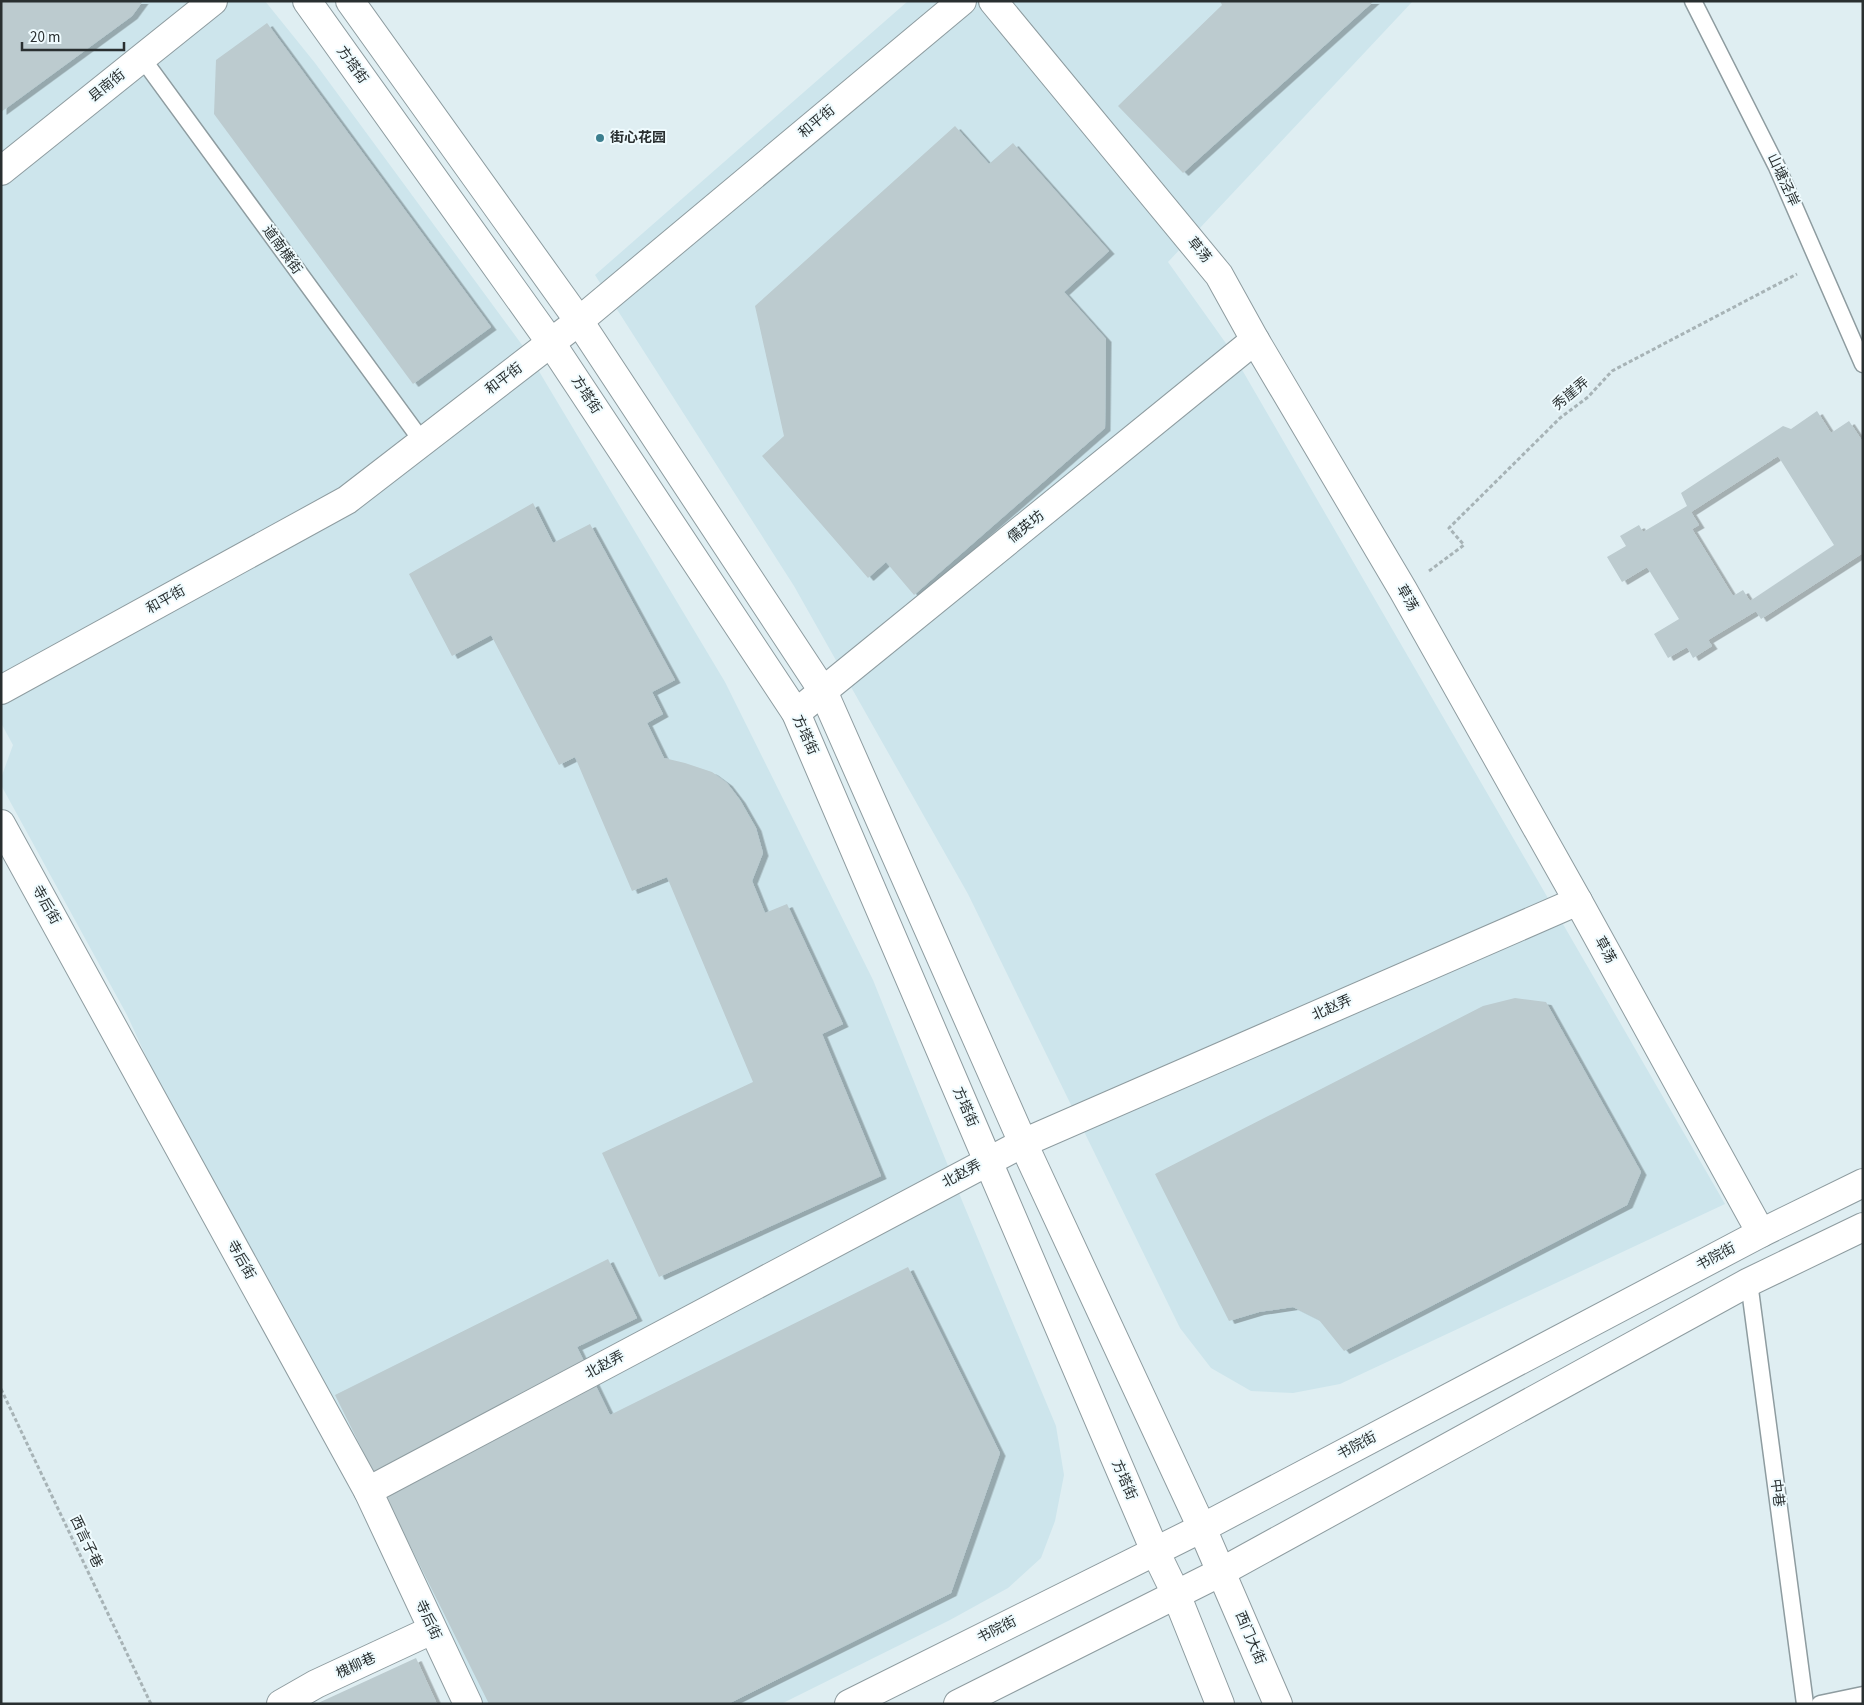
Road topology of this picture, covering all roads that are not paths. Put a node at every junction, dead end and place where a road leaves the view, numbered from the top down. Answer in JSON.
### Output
{"nodes":[{"id":1,"x":213,"y":1,"type":"edge"},
{"id":2,"x":307,"y":1,"type":"edge"},
{"id":3,"x":350,"y":1,"type":"edge"},
{"id":4,"x":962,"y":1,"type":"edge"},
{"id":5,"x":993,"y":1,"type":"edge"},
{"id":6,"x":1693,"y":1,"type":"edge"},
{"id":7,"x":142,"y":58,"type":"junction"},
{"id":8,"x":1,"y":171,"type":"edge"},
{"id":9,"x":579,"y":321,"type":"junction"},
{"id":10,"x":1255,"y":340,"type":"junction"},
{"id":11,"x":551,"y":343,"type":"junction"},
{"id":12,"x":1863,"y":364,"type":"edge"},
{"id":13,"x":422,"y":441,"type":"junction"},
{"id":14,"x":1,"y":690,"type":"edge"},
{"id":15,"x":823,"y":691,"type":"junction"},
{"id":16,"x":796,"y":713,"type":"junction"},
{"id":17,"x":1,"y":824,"type":"edge"},
{"id":18,"x":1578,"y":901,"type":"junction"},
{"id":19,"x":1023,"y":1143,"type":"junction"},
{"id":20,"x":988,"y":1161,"type":"junction"},
{"id":21,"x":1863,"y":1184,"type":"edge"},
{"id":22,"x":1863,"y":1227,"type":"edge"},
{"id":23,"x":1761,"y":1233,"type":"junction"},
{"id":24,"x":1749,"y":1282,"type":"junction"},
{"id":25,"x":368,"y":1491,"type":"junction"},
{"id":26,"x":1202,"y":1528,"type":"junction"},
{"id":27,"x":1154,"y":1551,"type":"junction"},
{"id":28,"x":1221,"y":1572,"type":"junction"},
{"id":29,"x":1176,"y":1594,"type":"junction"},
{"id":30,"x":432,"y":1630,"type":"junction"},
{"id":31,"x":1863,"y":1695,"type":"edge"},
{"id":32,"x":281,"y":1704,"type":"edge"},
{"id":33,"x":468,"y":1704,"type":"edge"},
{"id":34,"x":849,"y":1704,"type":"edge"},
{"id":35,"x":958,"y":1704,"type":"edge"},
{"id":36,"x":1220,"y":1704,"type":"edge"},
{"id":37,"x":1278,"y":1704,"type":"edge"},
{"id":38,"x":1805,"y":1704,"type":"edge"},
{"id":39,"x":1820,"y":1704,"type":"edge"}],
"edges":[{"from":1,"to":7,"type":"street","name":"县南街"},
{"from":2,"to":11,"type":"street","name":"方塔街"},
{"from":3,"to":9,"type":"street"},
{"from":4,"to":9,"type":"street","name":"和平街"},
{"from":5,"to":10,"type":"street","name":"草荡"},
{"from":6,"to":12,"type":"lane","name":"山塘泾岸"},
{"from":7,"to":8,"type":"street","name":"县南街"},
{"from":7,"to":13,"type":"lane","name":"道南横街"},
{"from":9,"to":11,"type":"street","name":"和平街"},
{"from":9,"to":15,"type":"street"},
{"from":10,"to":15,"type":"street","name":"儒英坊"},
{"from":10,"to":18,"type":"street","name":"草荡"},
{"from":11,"to":13,"type":"street","name":"和平街"},
{"from":11,"to":16,"type":"street","name":"方塔街"},
{"from":13,"to":14,"type":"street","name":"和平街"},
{"from":15,"to":16,"type":"street","name":"儒英坊"},
{"from":15,"to":19,"type":"street"},
{"from":16,"to":20,"type":"street","name":"方塔街"},
{"from":17,"to":25,"type":"street","name":"寺后街"},
{"from":18,"to":19,"type":"street","name":"北赵弄"},
{"from":18,"to":23,"type":"street","name":"草荡"},
{"from":19,"to":20,"type":"street","name":"北赵弄"},
{"from":19,"to":26,"type":"street"},
{"from":20,"to":25,"type":"street","name":"北赵弄"},
{"from":20,"to":27,"type":"street","name":"方塔街"},
{"from":21,"to":23,"type":"street","name":"书院街"},
{"from":22,"to":24,"type":"street"},
{"from":23,"to":26,"type":"street","name":"书院街"},
{"from":24,"to":28,"type":"street"},
{"from":24,"to":38,"type":"lane","name":"中巷"},
{"from":25,"to":30,"type":"street","name":"寺后街"},
{"from":26,"to":27,"type":"street","name":"书院街"},
{"from":26,"to":28,"type":"street","name":"西门大街"},
{"from":27,"to":29,"type":"street","name":"方塔街"},
{"from":27,"to":34,"type":"street","name":"书院街"},
{"from":28,"to":29,"type":"street"},
{"from":28,"to":37,"type":"street","name":"西门大街"},
{"from":29,"to":35,"type":"street"},
{"from":29,"to":36,"type":"street"},
{"from":30,"to":32,"type":"street","name":"槐柳巷"},
{"from":30,"to":33,"type":"street","name":"寺后街"},
{"from":31,"to":39,"type":"lane"}]}
